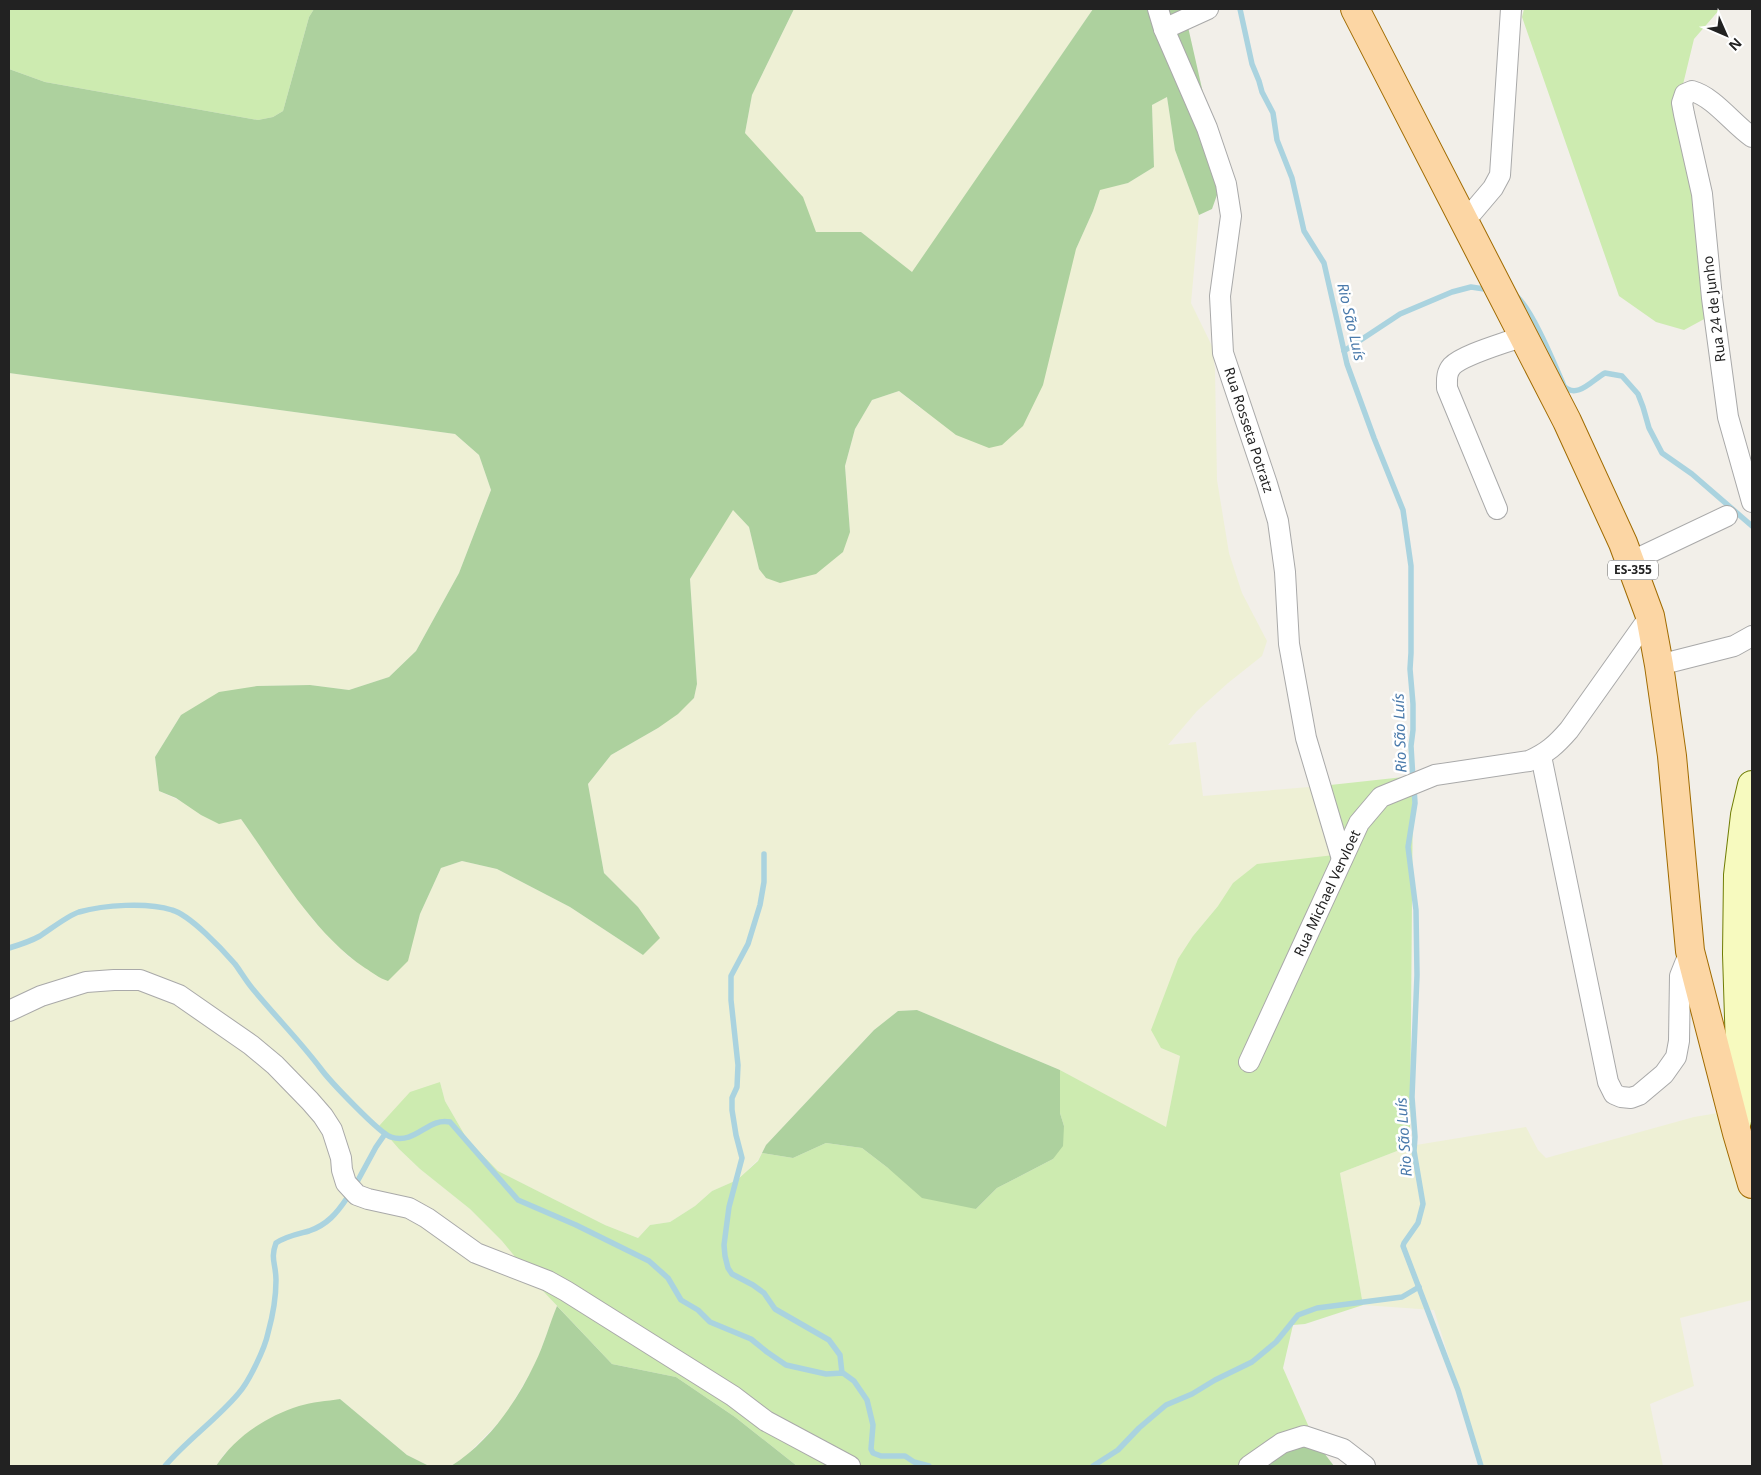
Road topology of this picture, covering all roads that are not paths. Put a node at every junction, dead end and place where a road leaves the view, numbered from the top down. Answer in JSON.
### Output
{"nodes":[{"id":1,"x":1158,"y":9,"type":"edge"},
{"id":2,"x":1208,"y":9,"type":"edge"},
{"id":3,"x":1355,"y":9,"type":"edge"},
{"id":4,"x":1511,"y":9,"type":"edge"},
{"id":5,"x":1164,"y":29,"type":"junction"},
{"id":6,"x":1752,"y":137,"type":"edge"},
{"id":7,"x":1465,"y":221,"type":"junction"},
{"id":8,"x":1524,"y":336,"type":"junction"},
{"id":9,"x":1752,"y":502,"type":"edge"},
{"id":10,"x":1497,"y":509,"type":"dead end"},
{"id":11,"x":1727,"y":516,"type":"dead end"},
{"id":12,"x":1630,"y":562,"type":"junction"},
{"id":13,"x":1650,"y":616,"type":"junction"},
{"id":14,"x":1752,"y":636,"type":"edge"},
{"id":15,"x":1660,"y":665,"type":"junction"},
{"id":16,"x":1541,"y":756,"type":"junction"},
{"id":17,"x":1752,"y":785,"type":"edge"},
{"id":18,"x":1342,"y":858,"type":"junction"},
{"id":19,"x":1690,"y":952,"type":"junction"},
{"id":20,"x":9,"y":1011,"type":"edge"},
{"id":21,"x":1250,"y":1062,"type":"dead end"},
{"id":22,"x":1737,"y":1133,"type":"junction"},
{"id":23,"x":1752,"y":1184,"type":"edge"},
{"id":24,"x":850,"y":1466,"type":"edge"},
{"id":25,"x":1249,"y":1466,"type":"edge"},
{"id":26,"x":1365,"y":1466,"type":"edge"}],
"edges":[{"from":1,"to":5,"type":"street","name":"Rua Rosseta Potratz"},
{"from":2,"to":5,"type":"street"},
{"from":3,"to":7,"type":"main road","number":"ES-355"},
{"from":4,"to":7,"type":"street"},
{"from":5,"to":18,"type":"street","name":"Rua Rosseta Potratz"},
{"from":6,"to":9,"type":"street","name":"Rua 24 de Junho"},
{"from":7,"to":8,"type":"main road","number":"ES-355"},
{"from":8,"to":10,"type":"street"},
{"from":8,"to":12,"type":"main road","number":"ES-355"},
{"from":11,"to":12,"type":"street"},
{"from":12,"to":13,"type":"main road","number":"ES-355"},
{"from":13,"to":15,"type":"main road","number":"ES-355"},
{"from":13,"to":16,"type":"street","name":"Rua Michael Vervloet"},
{"from":14,"to":15,"type":"street"},
{"from":15,"to":19,"type":"main road","number":"ES-355"},
{"from":16,"to":18,"type":"street","name":"Rua Michael Vervloet"},
{"from":16,"to":19,"type":"street"},
{"from":17,"to":22,"type":"street"},
{"from":18,"to":21,"type":"street","name":"Rua Michael Vervloet"},
{"from":19,"to":22,"type":"main road","number":"ES-355"},
{"from":20,"to":24,"type":"street"},
{"from":22,"to":23,"type":"main road","number":"ES-355"},
{"from":25,"to":26,"type":"street"}]}
